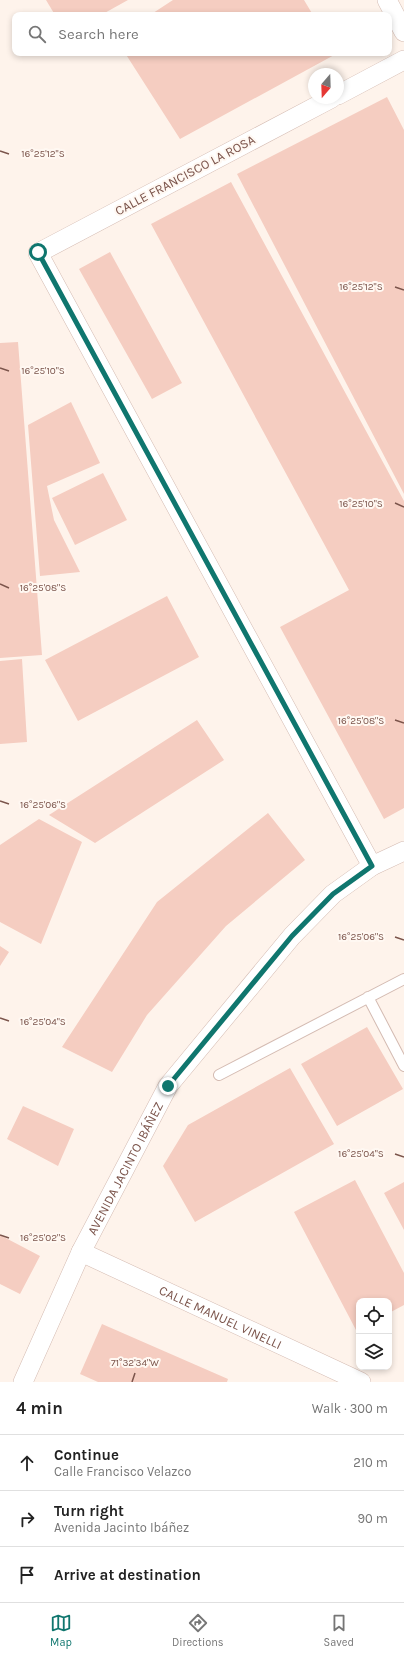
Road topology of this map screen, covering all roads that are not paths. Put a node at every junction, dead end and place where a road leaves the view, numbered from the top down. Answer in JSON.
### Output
{"nodes":[{"id":1,"x":387,"y":0,"type":"edge"},
{"id":2,"x":404,"y":32,"type":"edge"},
{"id":3,"x":404,"y":60,"type":"edge"},
{"id":4,"x":344,"y":92,"type":"edge"},
{"id":5,"x":321,"y":104,"type":"edge"},
{"id":6,"x":404,"y":851,"type":"edge"},
{"id":7,"x":372,"y":866,"type":"junction"},
{"id":8,"x":404,"y":979,"type":"edge"},
{"id":9,"x":368,"y":997,"type":"junction"},
{"id":10,"x":404,"y":1066,"type":"edge"},
{"id":11,"x":219,"y":1075,"type":"dead end"},
{"id":12,"x":81,"y":1252,"type":"junction"},
{"id":13,"x":23,"y":1382,"type":"edge"},
{"id":14,"x":361,"y":1382,"type":"edge"}],
"edges":[{"from":1,"to":2,"type":"street"},
{"from":3,"to":4,"type":"street"},
{"from":5,"to":7,"type":"street","name":"CALLE FRANCISCO LA ROSA"},
{"from":6,"to":7,"type":"street","name":"AVENIDA JACINTO IBÁÑEZ"},
{"from":7,"to":12,"type":"street","name":"AVENIDA JACINTO IBÁÑEZ"},
{"from":8,"to":9,"type":"lane"},
{"from":9,"to":10,"type":"lane"},
{"from":9,"to":11,"type":"lane"},
{"from":12,"to":13,"type":"street","name":"AVENIDA JACINTO IBÁÑEZ"},
{"from":12,"to":14,"type":"street","name":"CALLE MANUEL VINELLI"}]}
